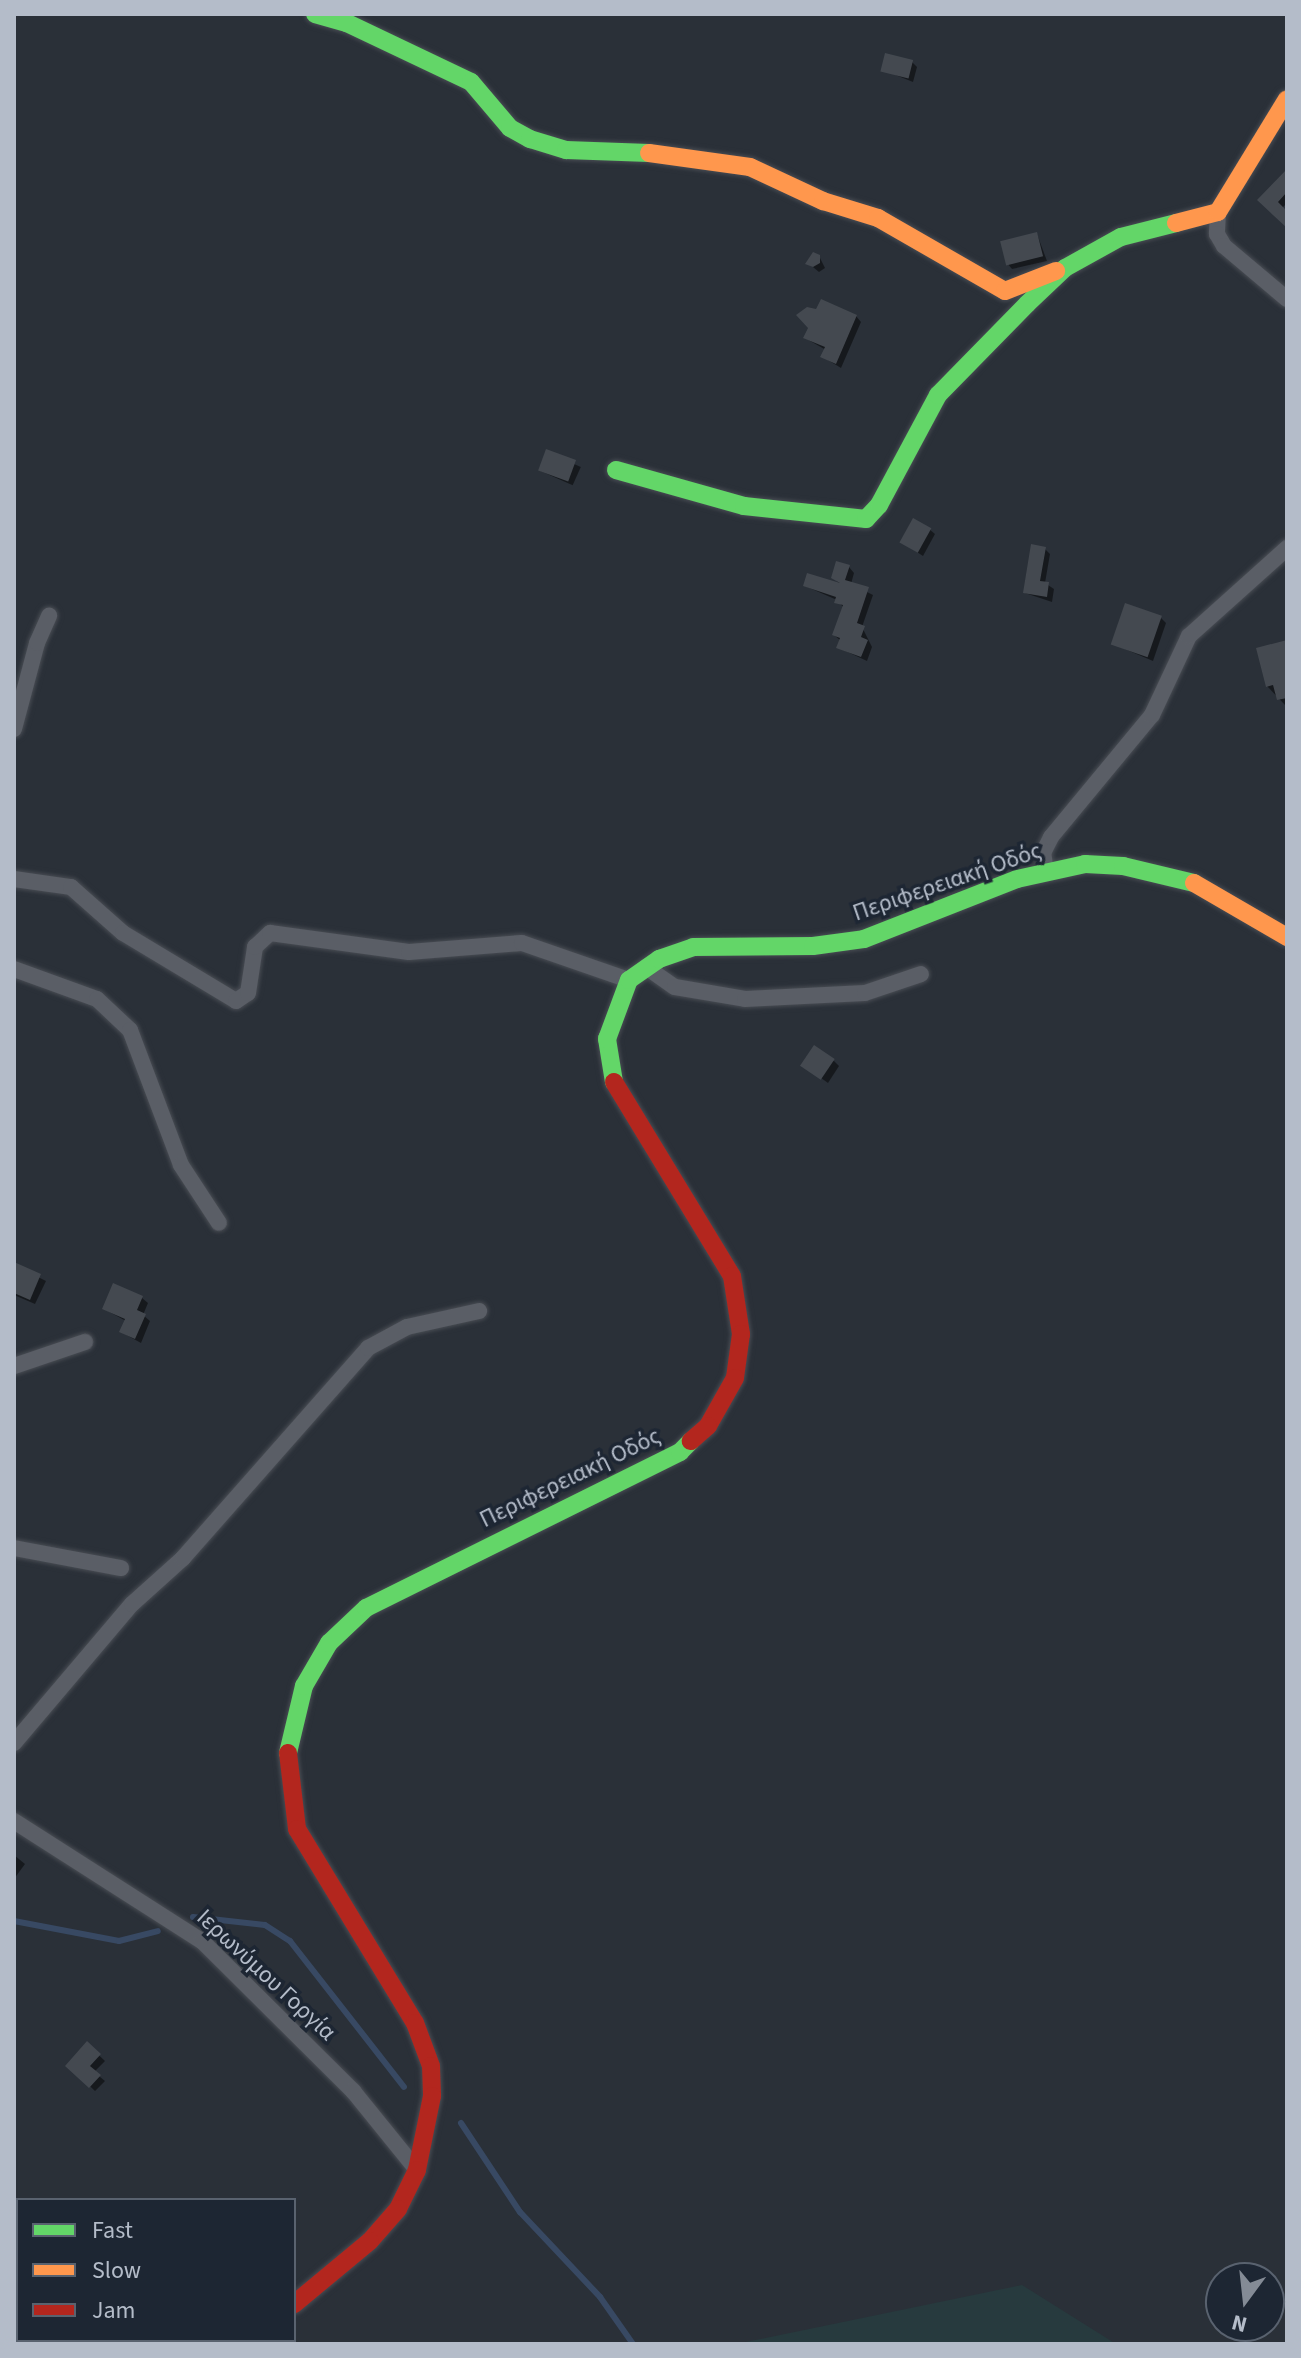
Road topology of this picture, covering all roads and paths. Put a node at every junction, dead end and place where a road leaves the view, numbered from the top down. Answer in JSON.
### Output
{"nodes":[{"id":1,"x":315,"y":14,"type":"edge"},
{"id":2,"x":1287,"y":99,"type":"edge"},
{"id":3,"x":1218,"y":212,"type":"junction"},
{"id":4,"x":1065,"y":268,"type":"junction"},
{"id":5,"x":1287,"y":299,"type":"edge"},
{"id":6,"x":616,"y":470,"type":"dead end"},
{"id":7,"x":1287,"y":548,"type":"edge"},
{"id":8,"x":49,"y":616,"type":"dead end"},
{"id":9,"x":14,"y":729,"type":"edge"},
{"id":10,"x":1046,"y":871,"type":"junction"},
{"id":11,"x":14,"y":879,"type":"edge"},
{"id":12,"x":1287,"y":937,"type":"edge"},
{"id":13,"x":646,"y":967,"type":"junction"},
{"id":14,"x":14,"y":969,"type":"edge"},
{"id":15,"x":921,"y":974,"type":"dead end"},
{"id":16,"x":629,"y":980,"type":"junction"},
{"id":17,"x":219,"y":1223,"type":"dead end"},
{"id":18,"x":479,"y":1311,"type":"dead end"},
{"id":19,"x":85,"y":1342,"type":"dead end"},
{"id":20,"x":14,"y":1366,"type":"edge"},
{"id":21,"x":14,"y":1548,"type":"edge"},
{"id":22,"x":121,"y":1568,"type":"dead end"},
{"id":23,"x":14,"y":1743,"type":"edge"},
{"id":24,"x":14,"y":1821,"type":"edge"},
{"id":25,"x":417,"y":2170,"type":"junction"},
{"id":26,"x":296,"y":2302,"type":"edge"}],
"edges":[{"from":1,"to":4,"type":"main road"},
{"from":2,"to":3,"type":"main road"},
{"from":3,"to":4,"type":"main road"},
{"from":3,"to":5,"type":"street"},
{"from":4,"to":6,"type":"main road"},
{"from":7,"to":10,"type":"street"},
{"from":8,"to":9,"type":"street"},
{"from":10,"to":12,"type":"main road","name":"Περιφερειακή Οδός"},
{"from":10,"to":13,"type":"main road","name":"Περιφερειακή Οδός"},
{"from":11,"to":16,"type":"street"},
{"from":13,"to":15,"type":"street"},
{"from":13,"to":16,"type":"main road","name":"Περιφερειακή Οδός"},
{"from":14,"to":17,"type":"street"},
{"from":16,"to":25,"type":"main road","name":"Περιφερειακή Οδός"},
{"from":18,"to":23,"type":"street"},
{"from":19,"to":20,"type":"street"},
{"from":21,"to":22,"type":"street"},
{"from":24,"to":25,"type":"street","name":"Ιερωνύμου Γοργία"},
{"from":25,"to":26,"type":"main road","name":"Περιφερειακή Οδός"}]}
